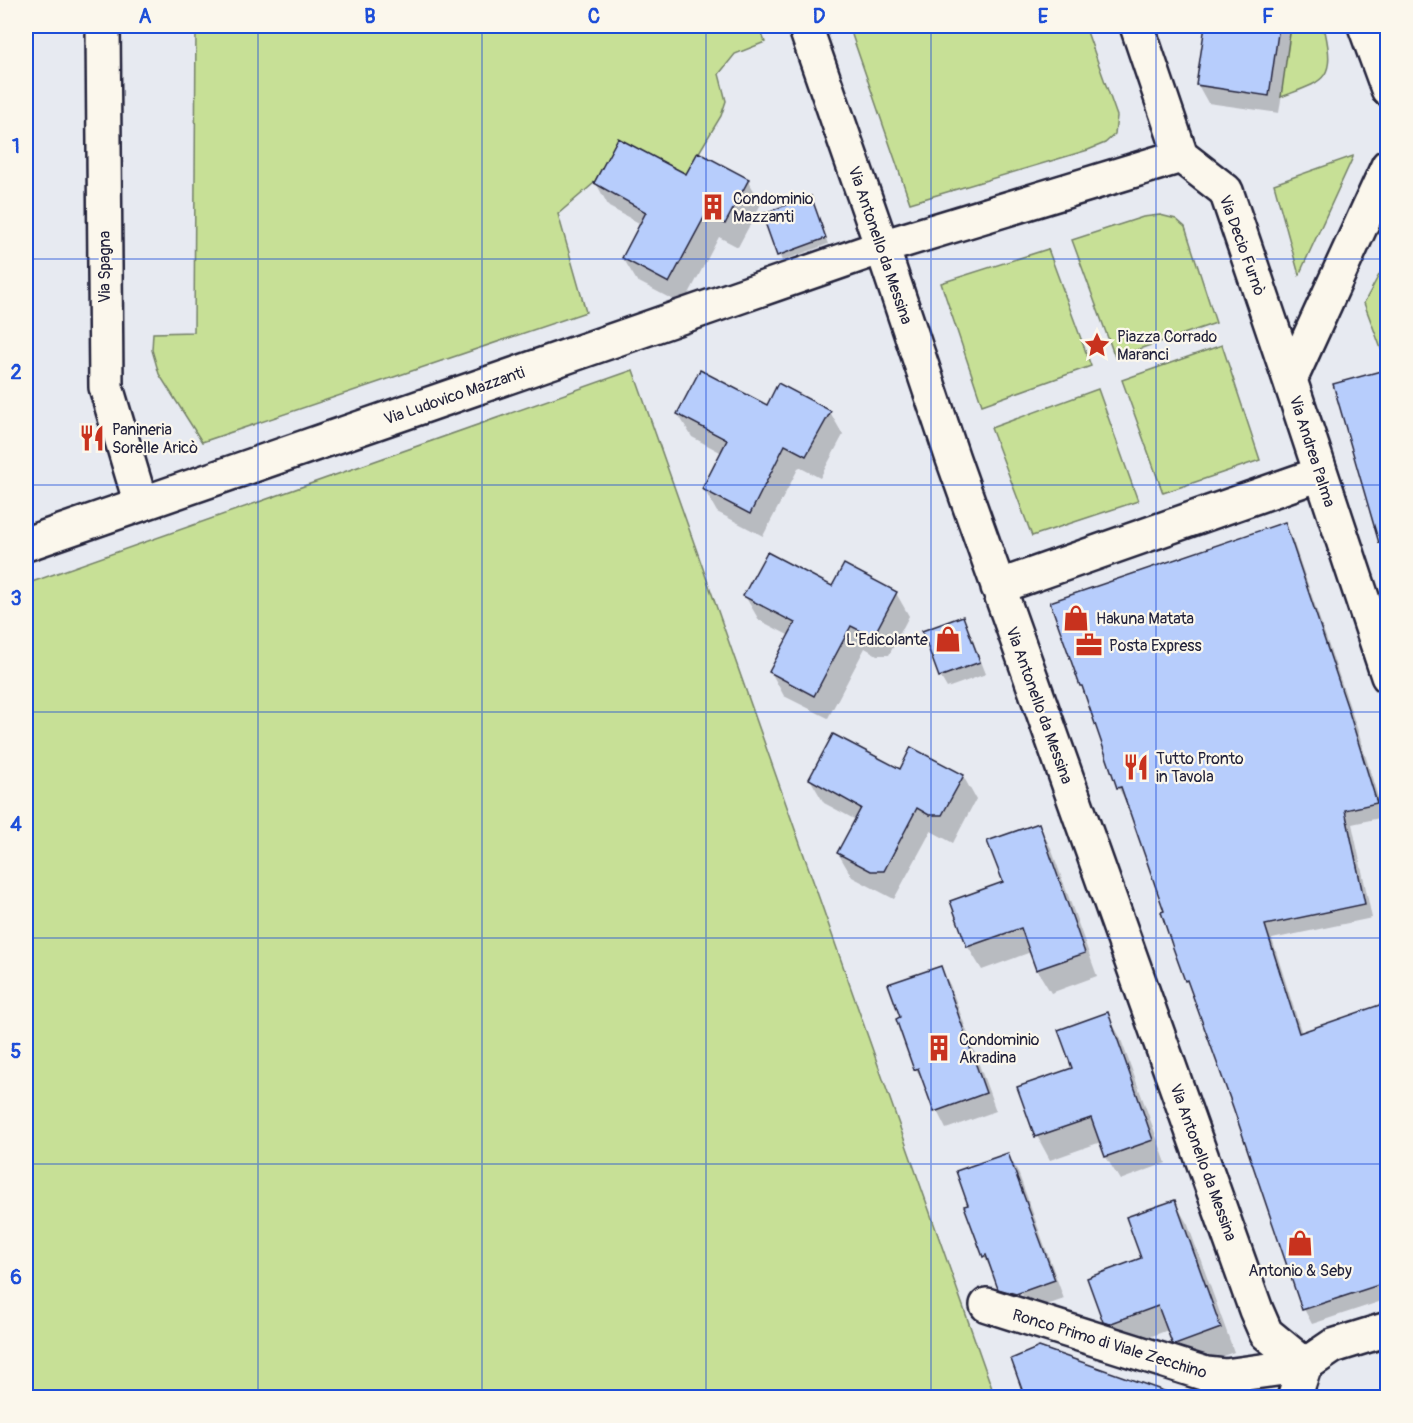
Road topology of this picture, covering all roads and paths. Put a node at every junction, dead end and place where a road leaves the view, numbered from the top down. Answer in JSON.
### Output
{"nodes":[{"id":1,"x":103,"y":26,"type":"edge"},
{"id":2,"x":805,"y":26,"type":"edge"},
{"id":3,"x":1137,"y":26,"type":"edge"},
{"id":4,"x":1365,"y":26,"type":"edge"},
{"id":5,"x":1388,"y":89,"type":"edge"},
{"id":6,"x":1181,"y":156,"type":"junction"},
{"id":7,"x":1388,"y":166,"type":"edge"},
{"id":8,"x":882,"y":247,"type":"junction"},
{"id":9,"x":1290,"y":380,"type":"junction"},
{"id":10,"x":1320,"y":474,"type":"junction"},
{"id":11,"x":141,"y":504,"type":"junction"},
{"id":12,"x":26,"y":544,"type":"edge"},
{"id":13,"x":998,"y":587,"type":"junction"},
{"id":14,"x":1388,"y":676,"type":"edge"},
{"id":15,"x":987,"y":1305,"type":"dead end"},
{"id":16,"x":1388,"y":1329,"type":"edge"},
{"id":17,"x":1305,"y":1365,"type":"junction"},
{"id":18,"x":1294,"y":1398,"type":"edge"}],
"edges":[{"from":1,"to":11,"type":"street","name":"Via Spagna"},
{"from":2,"to":8,"type":"street","name":"Via Antonello da Messina"},
{"from":3,"to":6,"type":"street"},
{"from":4,"to":5,"type":"street"},
{"from":6,"to":8,"type":"street","name":"Via Ludovico Mazzanti"},
{"from":6,"to":9,"type":"street","name":"Via Decio Furnò"},
{"from":7,"to":9,"type":"street","name":"Via Andrea Palma"},
{"from":8,"to":11,"type":"street","name":"Via Ludovico Mazzanti"},
{"from":8,"to":13,"type":"street","name":"Via Antonello da Messina"},
{"from":9,"to":10,"type":"street","name":"Via Andrea Palma"},
{"from":10,"to":13,"type":"street"},
{"from":10,"to":14,"type":"street","name":"Via Andrea Palma"},
{"from":11,"to":12,"type":"street","name":"Via Ludovico Mazzanti"},
{"from":13,"to":17,"type":"street","name":"Via Antonello da Messina"},
{"from":15,"to":17,"type":"street","name":"Ronco Primo di Viale Zecchino"},
{"from":16,"to":17,"type":"street"},
{"from":17,"to":18,"type":"street"}]}
